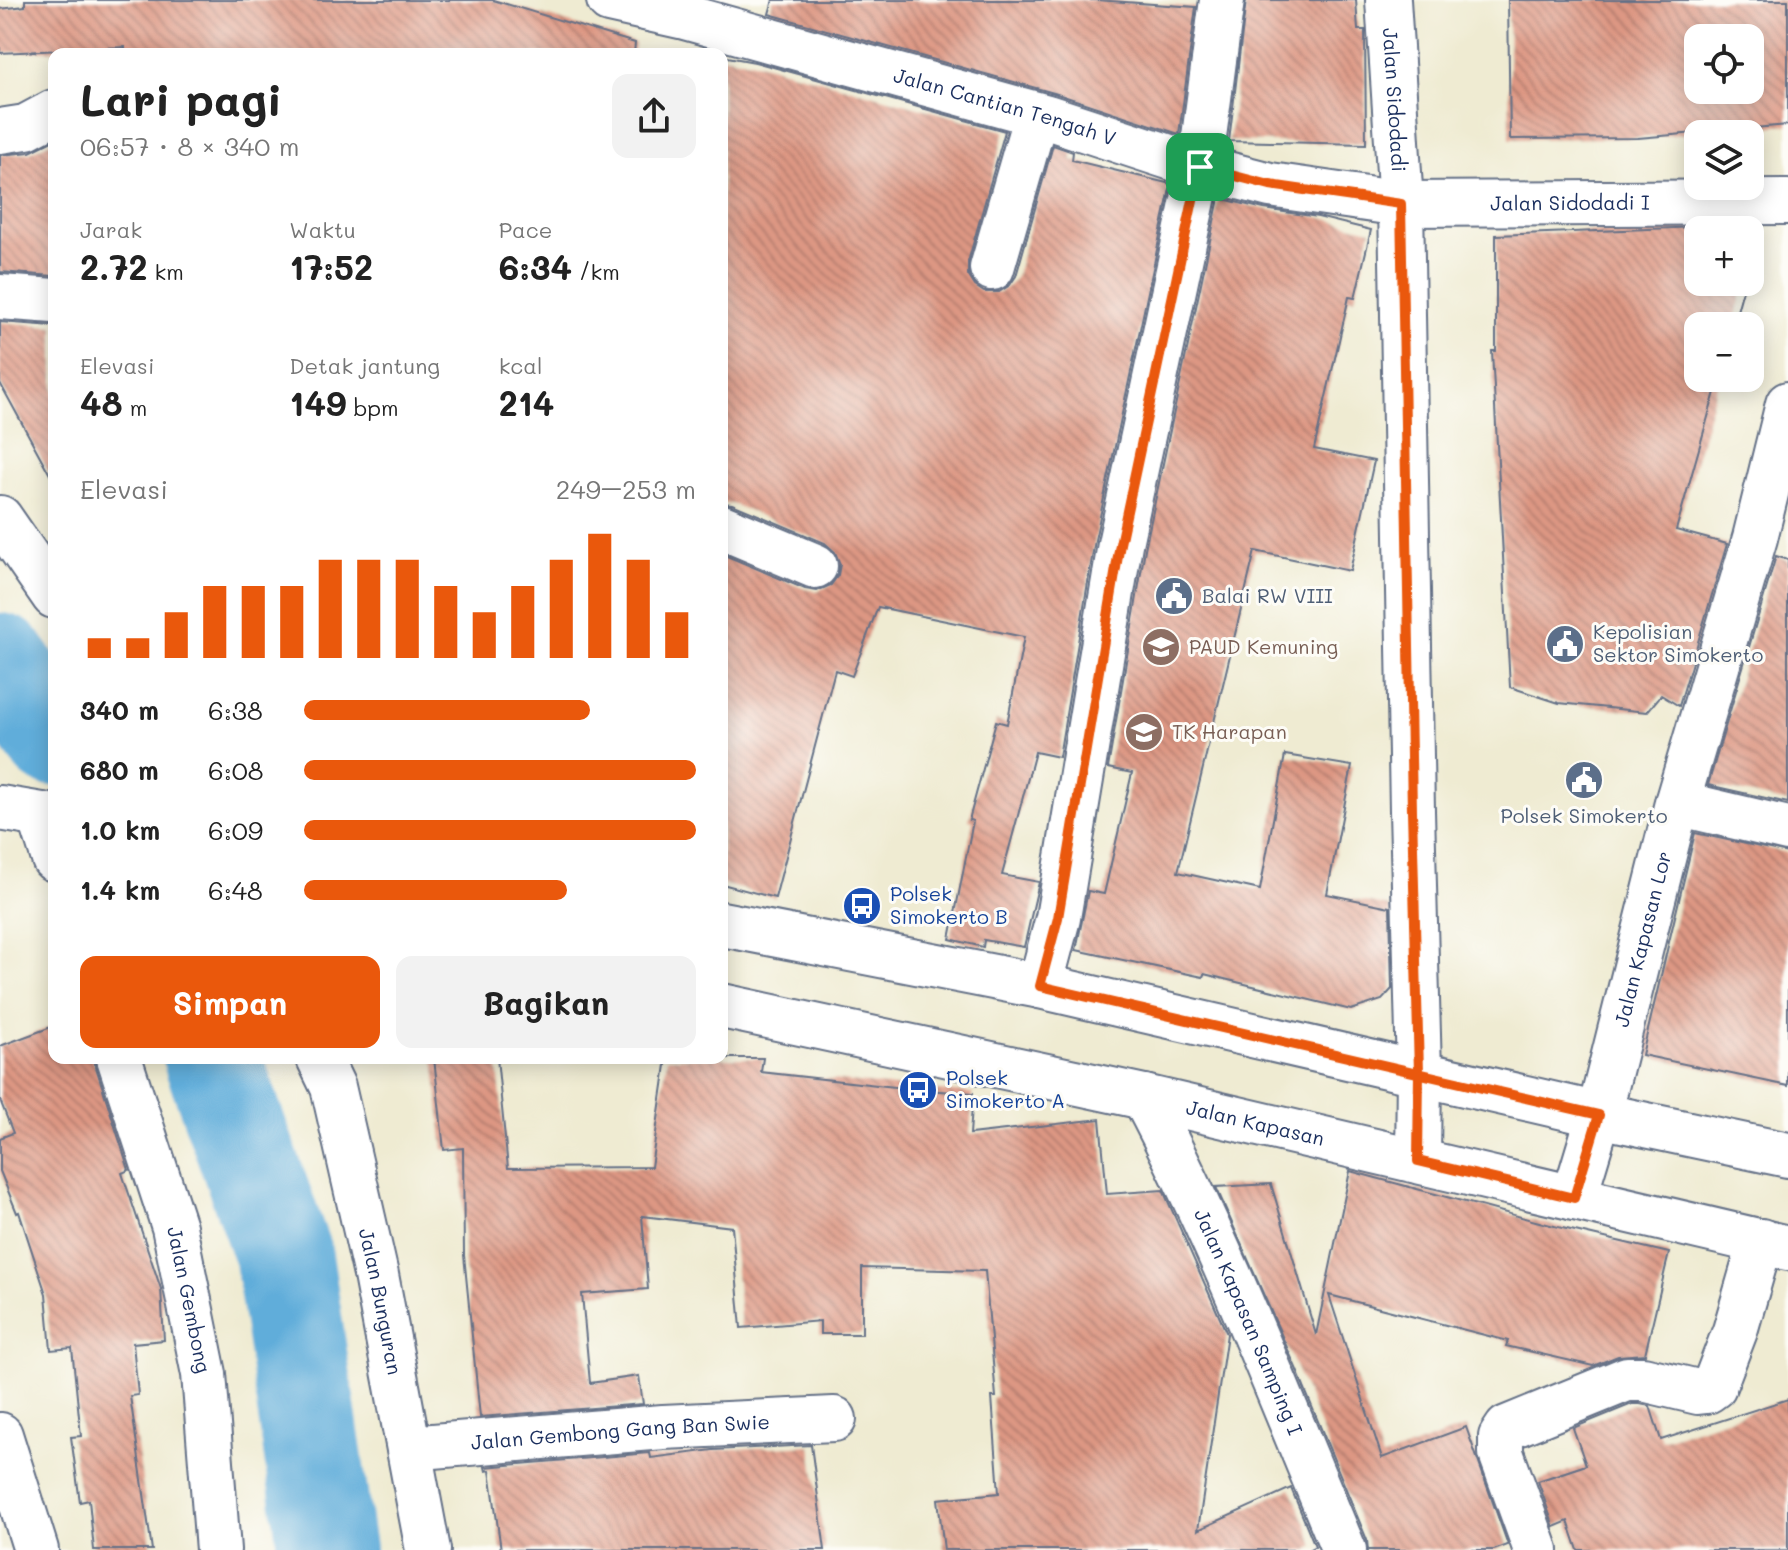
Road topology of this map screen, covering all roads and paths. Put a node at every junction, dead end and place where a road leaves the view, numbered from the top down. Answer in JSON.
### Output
{"nodes":[{"id":1,"x":609,"y":0,"type":"edge"},
{"id":2,"x":1222,"y":0,"type":"edge"},
{"id":3,"x":1388,"y":0,"type":"edge"},
{"id":4,"x":48,"y":115,"type":"edge"},
{"id":5,"x":1036,"y":115,"type":"junction"},
{"id":6,"x":0,"y":131,"type":"edge"},
{"id":7,"x":1200,"y":167,"type":"junction"},
{"id":8,"x":1788,"y":202,"type":"edge"},
{"id":9,"x":1401,"y":204,"type":"junction"},
{"id":10,"x":992,"y":268,"type":"dead end"},
{"id":11,"x":0,"y":297,"type":"edge"},
{"id":12,"x":48,"y":301,"type":"edge"},
{"id":13,"x":1788,"y":404,"type":"edge"},
{"id":14,"x":0,"y":518,"type":"edge"},
{"id":15,"x":728,"y":530,"type":"edge"},
{"id":16,"x":1771,"y":542,"type":"edge"},
{"id":17,"x":815,"y":566,"type":"dead end"},
{"id":18,"x":48,"y":587,"type":"edge"},
{"id":19,"x":1677,"y":803,"type":"junction"},
{"id":20,"x":31,"y":813,"type":"edge"},
{"id":21,"x":1788,"y":829,"type":"edge"},
{"id":22,"x":48,"y":847,"type":"edge"},
{"id":23,"x":728,"y":925,"type":"edge"},
{"id":24,"x":1040,"y":986,"type":"junction"},
{"id":25,"x":728,"y":1007,"type":"edge"},
{"id":26,"x":121,"y":1064,"type":"edge"},
{"id":27,"x":338,"y":1068,"type":"edge"},
{"id":28,"x":1419,"y":1072,"type":"junction"},
{"id":29,"x":1144,"y":1097,"type":"junction"},
{"id":30,"x":1599,"y":1115,"type":"junction"},
{"id":31,"x":1788,"y":1155,"type":"edge"},
{"id":32,"x":1418,"y":1161,"type":"junction"},
{"id":33,"x":1574,"y":1198,"type":"junction"},
{"id":34,"x":1774,"y":1244,"type":"edge"},
{"id":35,"x":834,"y":1419,"type":"dead end"},
{"id":36,"x":0,"y":1435,"type":"edge"},
{"id":37,"x":409,"y":1448,"type":"junction"},
{"id":38,"x":36,"y":1550,"type":"edge"},
{"id":39,"x":218,"y":1550,"type":"edge"},
{"id":40,"x":428,"y":1550,"type":"edge"},
{"id":41,"x":1344,"y":1550,"type":"edge"},
{"id":42,"x":1536,"y":1550,"type":"edge"}],
"edges":[{"from":1,"to":5,"type":"street","name":"Jalan Cantian Tengah V"},
{"from":2,"to":7,"type":"street"},
{"from":3,"to":9,"type":"street","name":"Jalan Sidodadi"},
{"from":4,"to":6,"type":"street"},
{"from":5,"to":7,"type":"street","name":"Jalan Cantian Tengah V"},
{"from":5,"to":10,"type":"street"},
{"from":7,"to":9,"type":"street","name":"Jalan Cantian Tengah V"},
{"from":7,"to":24,"type":"street"},
{"from":8,"to":9,"type":"street","name":"Jalan Sidodadi I"},
{"from":9,"to":28,"type":"street","name":"Jalan Sidodadi"},
{"from":11,"to":12,"type":"street"},
{"from":13,"to":16,"type":"street","name":"Jalan Kapasan Lor"},
{"from":14,"to":18,"type":"street"},
{"from":15,"to":17,"type":"street"},
{"from":16,"to":19,"type":"street","name":"Jalan Kapasan Lor"},
{"from":19,"to":21,"type":"street"},
{"from":19,"to":30,"type":"street","name":"Jalan Kapasan Lor"},
{"from":20,"to":22,"type":"street"},
{"from":23,"to":24,"type":"street"},
{"from":24,"to":28,"type":"street"},
{"from":25,"to":29,"type":"street","name":"Jalan Kapasan"},
{"from":26,"to":39,"type":"street","name":"Jalan Gembong"},
{"from":27,"to":37,"type":"street","name":"Jalan Bunguran"},
{"from":28,"to":30,"type":"street"},
{"from":28,"to":32,"type":"street","name":"Jalan Sidodadi"},
{"from":29,"to":32,"type":"street","name":"Jalan Kapasan"},
{"from":29,"to":41,"type":"street","name":"Jalan Kapasan Samping I"},
{"from":30,"to":31,"type":"street"},
{"from":30,"to":33,"type":"street","name":"Jalan Kapasan Lor"},
{"from":32,"to":33,"type":"street","name":"Jalan Kapasan"},
{"from":33,"to":34,"type":"street","name":"Jalan Kapasan"},
{"from":34,"to":42,"type":"street"},
{"from":35,"to":37,"type":"street","name":"Jalan Gembong Gang Ban Swie"},
{"from":36,"to":38,"type":"street"},
{"from":37,"to":40,"type":"street","name":"Jalan Bunguran"}]}
